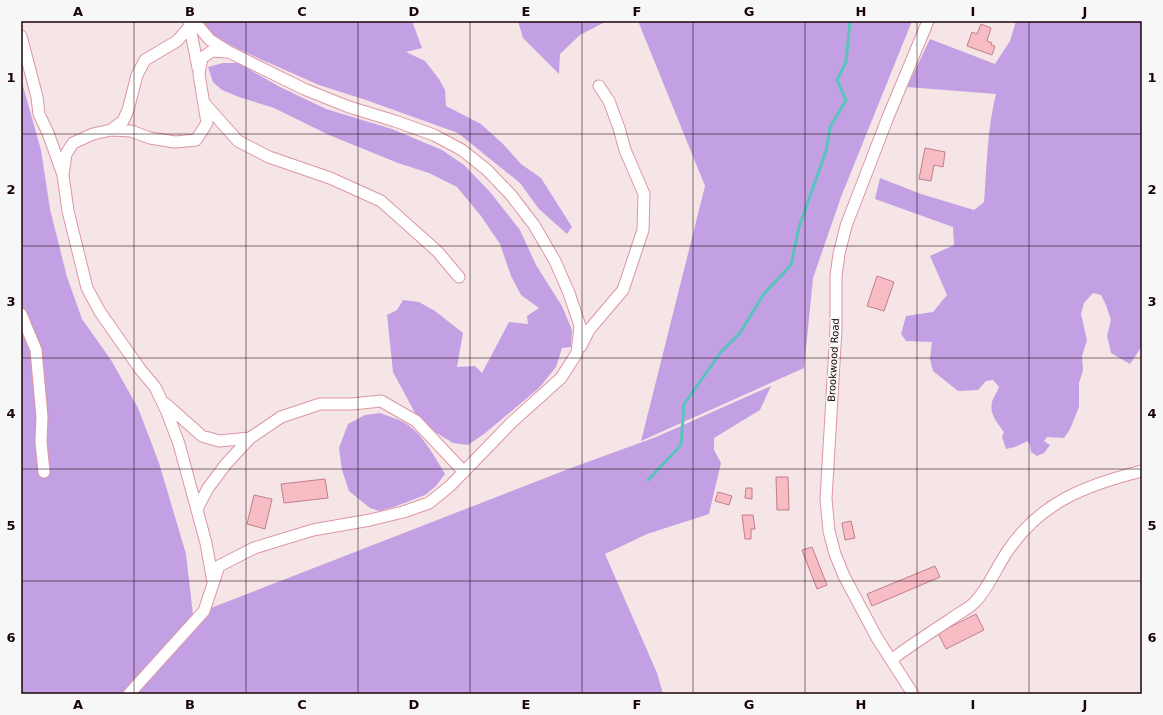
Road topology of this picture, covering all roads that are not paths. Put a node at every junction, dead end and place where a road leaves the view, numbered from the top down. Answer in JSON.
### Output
{"nodes":[{"id":1,"x":928,"y":21,"type":"edge"},
{"id":2,"x":191,"y":23,"type":"edge"},
{"id":3,"x":21,"y":36,"type":"edge"},
{"id":4,"x":229,"y":52,"type":"junction"},
{"id":5,"x":199,"y":74,"type":"junction"},
{"id":6,"x":599,"y":86,"type":"dead end"},
{"id":7,"x":203,"y":102,"type":"junction"},
{"id":8,"x":111,"y":130,"type":"junction"},
{"id":9,"x":63,"y":175,"type":"junction"},
{"id":10,"x":459,"y":277,"type":"dead end"},
{"id":11,"x":21,"y":314,"type":"edge"},
{"id":12,"x":577,"y":353,"type":"junction"},
{"id":13,"x":161,"y":400,"type":"junction"},
{"id":14,"x":250,"y":438,"type":"junction"},
{"id":15,"x":1142,"y":471,"type":"edge"},
{"id":16,"x":44,"y":472,"type":"dead end"},
{"id":17,"x":464,"y":472,"type":"junction"},
{"id":18,"x":197,"y":510,"type":"junction"},
{"id":19,"x":213,"y":584,"type":"junction"},
{"id":20,"x":891,"y":660,"type":"junction"},
{"id":21,"x":129,"y":694,"type":"edge"},
{"id":22,"x":913,"y":694,"type":"edge"}],
"edges":[{"from":1,"to":20,"type":"street","name":"Brookwood Road"},
{"from":2,"to":4,"type":"street"},
{"from":2,"to":5,"type":"street"},
{"from":2,"to":8,"type":"street"},
{"from":3,"to":9,"type":"street"},
{"from":4,"to":5,"type":"street"},
{"from":4,"to":12,"type":"street"},
{"from":5,"to":7,"type":"street"},
{"from":6,"to":12,"type":"street"},
{"from":7,"to":8,"type":"street"},
{"from":7,"to":10,"type":"street"},
{"from":8,"to":9,"type":"street"},
{"from":9,"to":13,"type":"street"},
{"from":11,"to":16,"type":"street"},
{"from":12,"to":17,"type":"street"},
{"from":13,"to":14,"type":"street"},
{"from":13,"to":18,"type":"street"},
{"from":14,"to":17,"type":"street"},
{"from":14,"to":18,"type":"street"},
{"from":15,"to":20,"type":"street"},
{"from":17,"to":19,"type":"street"},
{"from":18,"to":19,"type":"street"},
{"from":19,"to":21,"type":"street"},
{"from":20,"to":22,"type":"street","name":"Brookwood Road"}]}
